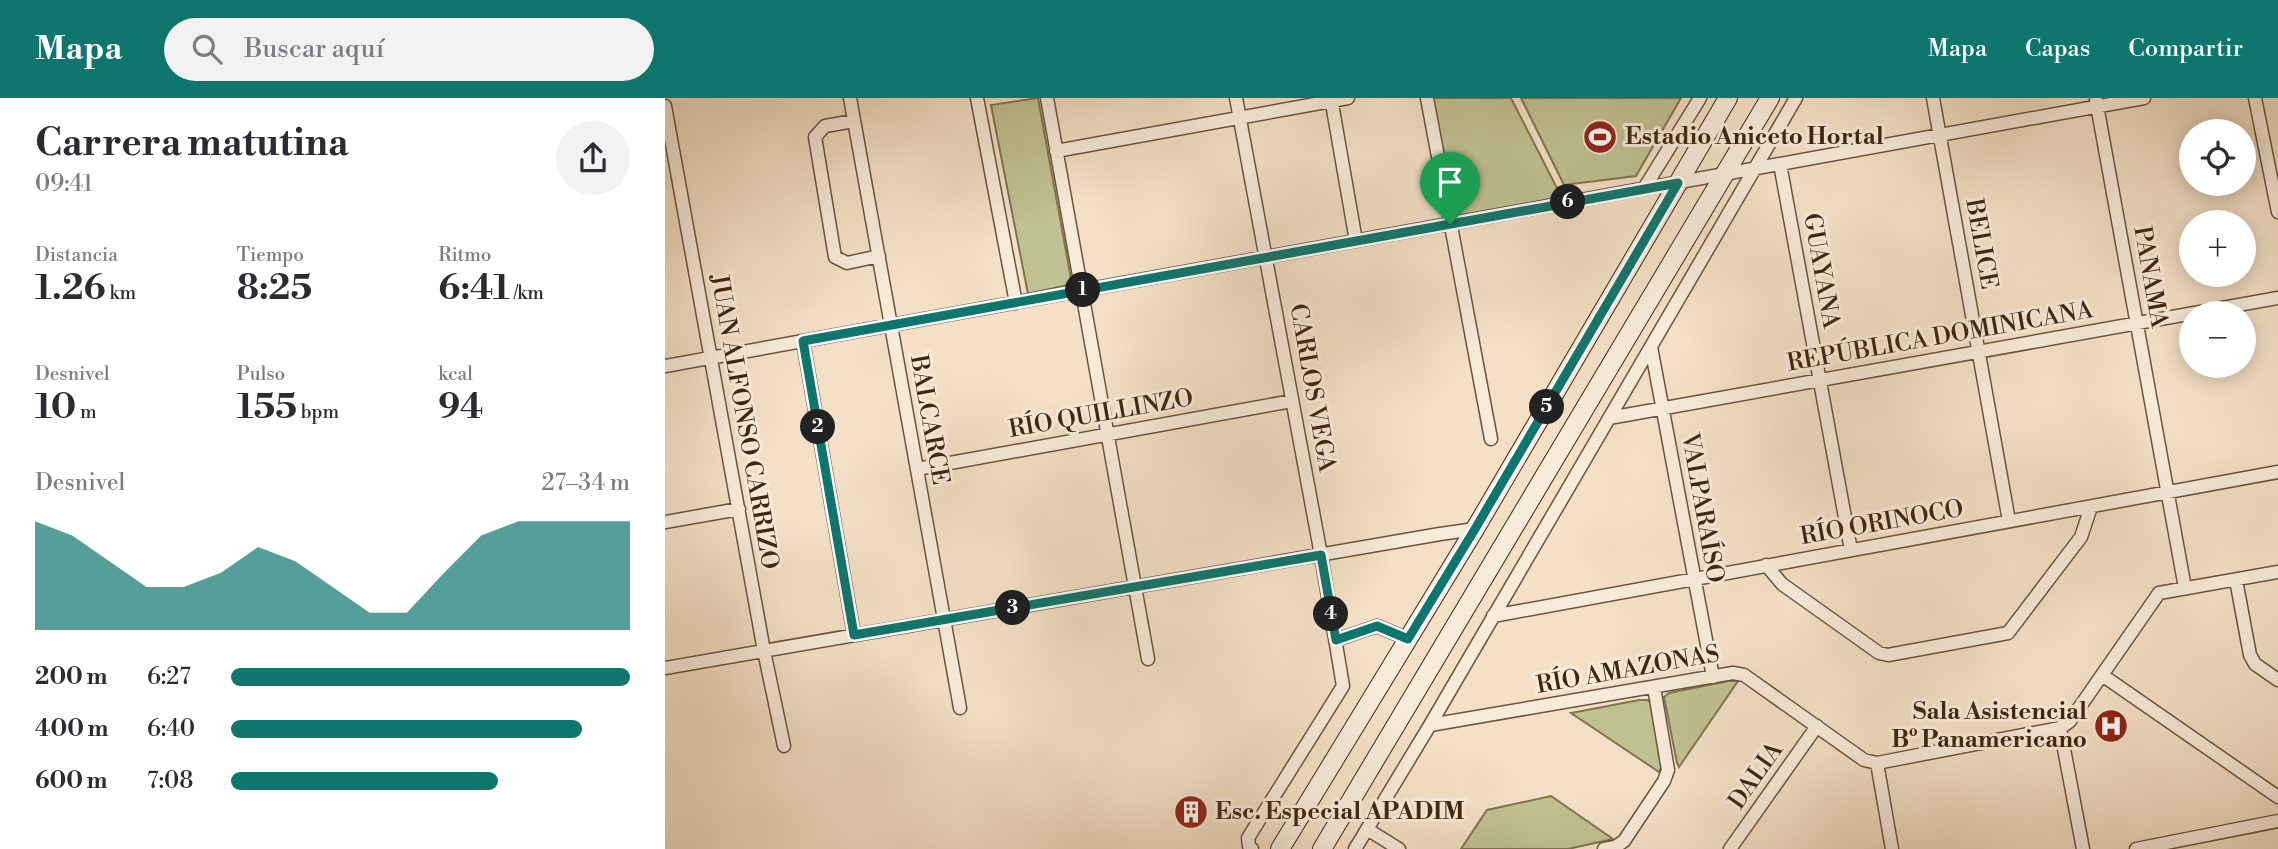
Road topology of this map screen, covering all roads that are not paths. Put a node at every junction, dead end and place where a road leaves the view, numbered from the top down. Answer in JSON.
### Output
{"nodes":[{"id":1,"x":850,"y":98,"type":"edge"},
{"id":2,"x":977,"y":98,"type":"edge"},
{"id":3,"x":1047,"y":98,"type":"edge"},
{"id":4,"x":1236,"y":98,"type":"edge"},
{"id":5,"x":1347,"y":98,"type":"edge"},
{"id":6,"x":1427,"y":98,"type":"edge"},
{"id":7,"x":1700,"y":98,"type":"edge"},
{"id":8,"x":1728,"y":98,"type":"edge"},
{"id":9,"x":1770,"y":98,"type":"edge"},
{"id":10,"x":1796,"y":98,"type":"edge"},
{"id":11,"x":1933,"y":98,"type":"edge"},
{"id":12,"x":2144,"y":98,"type":"edge"},
{"id":13,"x":2255,"y":98,"type":"edge"},
{"id":14,"x":1331,"y":99,"type":"edge"},
{"id":15,"x":2097,"y":102,"type":"edge"},
{"id":16,"x":665,"y":106,"type":"edge"},
{"id":17,"x":1240,"y":118,"type":"junction"},
{"id":18,"x":854,"y":121,"type":"junction"},
{"id":19,"x":1940,"y":135,"type":"junction"},
{"id":20,"x":1056,"y":151,"type":"junction"},
{"id":21,"x":1780,"y":164,"type":"junction"},
{"id":22,"x":1755,"y":169,"type":"junction"},
{"id":23,"x":1724,"y":176,"type":"junction"},
{"id":24,"x":1678,"y":183,"type":"junction"},
{"id":25,"x":1646,"y":187,"type":"junction"},
{"id":26,"x":2278,"y":212,"type":"edge"},
{"id":27,"x":1450,"y":224,"type":"junction"},
{"id":28,"x":1356,"y":241,"type":"junction"},
{"id":29,"x":879,"y":256,"type":"junction"},
{"id":30,"x":1266,"y":257,"type":"junction"},
{"id":31,"x":1081,"y":291,"type":"junction"},
{"id":32,"x":2278,"y":298,"type":"edge"},
{"id":33,"x":1016,"y":303,"type":"junction"},
{"id":34,"x":2137,"y":323,"type":"junction"},
{"id":35,"x":891,"y":325,"type":"junction"},
{"id":36,"x":803,"y":341,"type":"junction"},
{"id":37,"x":1650,"y":347,"type":"junction"},
{"id":38,"x":1979,"y":351,"type":"junction"},
{"id":39,"x":712,"y":358,"type":"junction"},
{"id":40,"x":665,"y":366,"type":"edge"},
{"id":41,"x":1820,"y":380,"type":"junction"},
{"id":42,"x":1292,"y":401,"type":"junction"},
{"id":43,"x":1663,"y":408,"type":"junction"},
{"id":44,"x":1609,"y":418,"type":"junction"},
{"id":45,"x":1107,"y":434,"type":"junction"},
{"id":46,"x":1491,"y":439,"type":"dead end"},
{"id":47,"x":917,"y":469,"type":"junction"},
{"id":48,"x":2278,"y":472,"type":"edge"},
{"id":49,"x":2168,"y":492,"type":"junction"},
{"id":50,"x":2091,"y":507,"type":"junction"},
{"id":51,"x":739,"y":509,"type":"junction"},
{"id":52,"x":2010,"y":521,"type":"junction"},
{"id":53,"x":665,"y":522,"type":"edge"},
{"id":54,"x":1475,"y":529,"type":"junction"},
{"id":55,"x":1851,"y":550,"type":"junction"},
{"id":56,"x":1321,"y":555,"type":"junction"},
{"id":57,"x":1766,"y":565,"type":"junction"},
{"id":58,"x":2278,"y":572,"type":"edge"},
{"id":59,"x":1694,"y":579,"type":"junction"},
{"id":60,"x":2236,"y":580,"type":"junction"},
{"id":61,"x":1135,"y":587,"type":"junction"},
{"id":62,"x":2185,"y":588,"type":"junction"},
{"id":63,"x":1493,"y":616,"type":"junction"},
{"id":64,"x":944,"y":620,"type":"junction"},
{"id":65,"x":854,"y":635,"type":"junction"},
{"id":66,"x":1408,"y":639,"type":"junction"},
{"id":67,"x":1336,"y":640,"type":"junction"},
{"id":68,"x":764,"y":651,"type":"junction"},
{"id":69,"x":1148,"y":659,"type":"dead end"},
{"id":70,"x":665,"y":668,"type":"edge"},
{"id":71,"x":2102,"y":675,"type":"junction"},
{"id":72,"x":1713,"y":677,"type":"junction"},
{"id":73,"x":2278,"y":680,"type":"edge"},
{"id":74,"x":1654,"y":687,"type":"junction"},
{"id":75,"x":960,"y":708,"type":"dead end"},
{"id":76,"x":1430,"y":725,"type":"junction"},
{"id":77,"x":1817,"y":726,"type":"junction"},
{"id":78,"x":2060,"y":727,"type":"junction"},
{"id":79,"x":784,"y":746,"type":"dead end"},
{"id":80,"x":1877,"y":763,"type":"junction"},
{"id":81,"x":2278,"y":797,"type":"edge"},
{"id":82,"x":2278,"y":821,"type":"edge"},
{"id":83,"x":1367,"y":829,"type":"junction"},
{"id":84,"x":1252,"y":849,"type":"edge"},
{"id":85,"x":1280,"y":849,"type":"edge"},
{"id":86,"x":1322,"y":849,"type":"edge"},
{"id":87,"x":1355,"y":849,"type":"edge"},
{"id":88,"x":1399,"y":849,"type":"edge"},
{"id":89,"x":1604,"y":849,"type":"edge"},
{"id":90,"x":1730,"y":849,"type":"edge"},
{"id":91,"x":1892,"y":849,"type":"edge"},
{"id":92,"x":2083,"y":849,"type":"edge"},
{"id":93,"x":2136,"y":849,"type":"edge"}],
"edges":[{"from":1,"to":18,"type":"street","name":"BALCARCE"},
{"from":2,"to":33,"type":"street"},
{"from":3,"to":20,"type":"street"},
{"from":4,"to":17,"type":"street","name":"CARLOS VEGA"},
{"from":5,"to":14,"type":"street"},
{"from":6,"to":27,"type":"street"},
{"from":7,"to":25,"type":"street"},
{"from":8,"to":24,"type":"main road"},
{"from":9,"to":23,"type":"main road"},
{"from":10,"to":22,"type":"street"},
{"from":11,"to":19,"type":"street","name":"BELICE"},
{"from":12,"to":15,"type":"street"},
{"from":13,"to":26,"type":"street"},
{"from":14,"to":17,"type":"street"},
{"from":14,"to":28,"type":"street"},
{"from":15,"to":19,"type":"street"},
{"from":15,"to":34,"type":"street","name":"PANAMA"},
{"from":16,"to":39,"type":"street","name":"JUAN ALFONSO CARRIZO"},
{"from":17,"to":20,"type":"street"},
{"from":17,"to":30,"type":"street","name":"CARLOS VEGA"},
{"from":18,"to":29,"type":"street","name":"BALCARCE"},
{"from":18,"to":29,"type":"street"},
{"from":19,"to":21,"type":"street"},
{"from":19,"to":38,"type":"street","name":"BELICE"},
{"from":20,"to":31,"type":"street"},
{"from":21,"to":22,"type":"street"},
{"from":21,"to":41,"type":"street","name":"GUAYANA"},
{"from":22,"to":23,"type":"street"},
{"from":22,"to":37,"type":"street"},
{"from":23,"to":24,"type":"street"},
{"from":23,"to":86,"type":"main road"},
{"from":24,"to":25,"type":"street"},
{"from":24,"to":54,"type":"main road"},
{"from":25,"to":27,"type":"street"},
{"from":27,"to":28,"type":"street"},
{"from":27,"to":46,"type":"street"},
{"from":28,"to":30,"type":"street"},
{"from":29,"to":35,"type":"street","name":"BALCARCE"},
{"from":30,"to":31,"type":"street"},
{"from":30,"to":42,"type":"street","name":"CARLOS VEGA"},
{"from":31,"to":33,"type":"street"},
{"from":31,"to":45,"type":"street"},
{"from":32,"to":34,"type":"street","name":"REPÚBLICA DOMINICANA"},
{"from":33,"to":35,"type":"street"},
{"from":34,"to":38,"type":"street","name":"REPÚBLICA DOMINICANA"},
{"from":34,"to":49,"type":"street","name":"PANAMA"},
{"from":35,"to":36,"type":"street"},
{"from":35,"to":47,"type":"street","name":"BALCARCE"},
{"from":36,"to":39,"type":"street"},
{"from":36,"to":65,"type":"street"},
{"from":37,"to":43,"type":"street","name":"VALPARAÍSO"},
{"from":37,"to":44,"type":"street"},
{"from":38,"to":41,"type":"street","name":"REPÚBLICA DOMINICANA"},
{"from":38,"to":52,"type":"street","name":"BELICE"},
{"from":39,"to":40,"type":"street"},
{"from":39,"to":51,"type":"street","name":"JUAN ALFONSO CARRIZO"},
{"from":41,"to":43,"type":"street","name":"REPÚBLICA DOMINICANA"},
{"from":41,"to":55,"type":"street","name":"GUAYANA"},
{"from":42,"to":45,"type":"street","name":"RÍO QUILLINZO"},
{"from":42,"to":56,"type":"street","name":"CARLOS VEGA"},
{"from":43,"to":44,"type":"street","name":"REPÚBLICA DOMINICANA"},
{"from":43,"to":59,"type":"street","name":"VALPARAÍSO"},
{"from":44,"to":63,"type":"street"},
{"from":45,"to":47,"type":"street","name":"RÍO QUILLINZO"},
{"from":45,"to":61,"type":"street"},
{"from":47,"to":64,"type":"street","name":"BALCARCE"},
{"from":48,"to":49,"type":"street","name":"RÍO ORINOCO"},
{"from":49,"to":50,"type":"street","name":"RÍO ORINOCO"},
{"from":49,"to":62,"type":"street","name":"PANAMA"},
{"from":50,"to":52,"type":"street","name":"RÍO ORINOCO"},
{"from":50,"to":57,"type":"street"},
{"from":51,"to":53,"type":"street"},
{"from":51,"to":68,"type":"street","name":"JUAN ALFONSO CARRIZO"},
{"from":52,"to":55,"type":"street","name":"RÍO ORINOCO"},
{"from":54,"to":56,"type":"street"},
{"from":54,"to":66,"type":"main road"},
{"from":55,"to":57,"type":"street","name":"RÍO ORINOCO"},
{"from":56,"to":61,"type":"street"},
{"from":56,"to":67,"type":"street","name":"CARLOS VEGA"},
{"from":57,"to":59,"type":"street","name":"RÍO ORINOCO"},
{"from":58,"to":60,"type":"street"},
{"from":59,"to":63,"type":"street","name":"RÍO ORINOCO"},
{"from":59,"to":72,"type":"street","name":"VALPARAÍSO"},
{"from":60,"to":62,"type":"street"},
{"from":60,"to":73,"type":"street"},
{"from":61,"to":64,"type":"street"},
{"from":61,"to":69,"type":"street"},
{"from":62,"to":71,"type":"street"},
{"from":63,"to":76,"type":"street"},
{"from":64,"to":65,"type":"street"},
{"from":64,"to":75,"type":"street","name":"BALCARCE"},
{"from":65,"to":68,"type":"street"},
{"from":66,"to":67,"type":"street"},
{"from":66,"to":85,"type":"main road"},
{"from":67,"to":84,"type":"street","name":"CARLOS VEGA"},
{"from":68,"to":70,"type":"street"},
{"from":68,"to":79,"type":"street","name":"JUAN ALFONSO CARRIZO"},
{"from":71,"to":78,"type":"street"},
{"from":71,"to":81,"type":"street"},
{"from":72,"to":74,"type":"street","name":"RÍO AMAZONAS"},
{"from":72,"to":77,"type":"street","name":"RÍO AMAZONAS"},
{"from":74,"to":76,"type":"street","name":"RÍO AMAZONAS"},
{"from":74,"to":89,"type":"street"},
{"from":76,"to":83,"type":"street"},
{"from":77,"to":80,"type":"street","name":"RÍO AMAZONAS"},
{"from":77,"to":90,"type":"street","name":"DALIA"},
{"from":78,"to":80,"type":"street"},
{"from":78,"to":92,"type":"street"},
{"from":80,"to":91,"type":"street"},
{"from":82,"to":93,"type":"street"},
{"from":83,"to":87,"type":"street"},
{"from":83,"to":88,"type":"street"}]}
